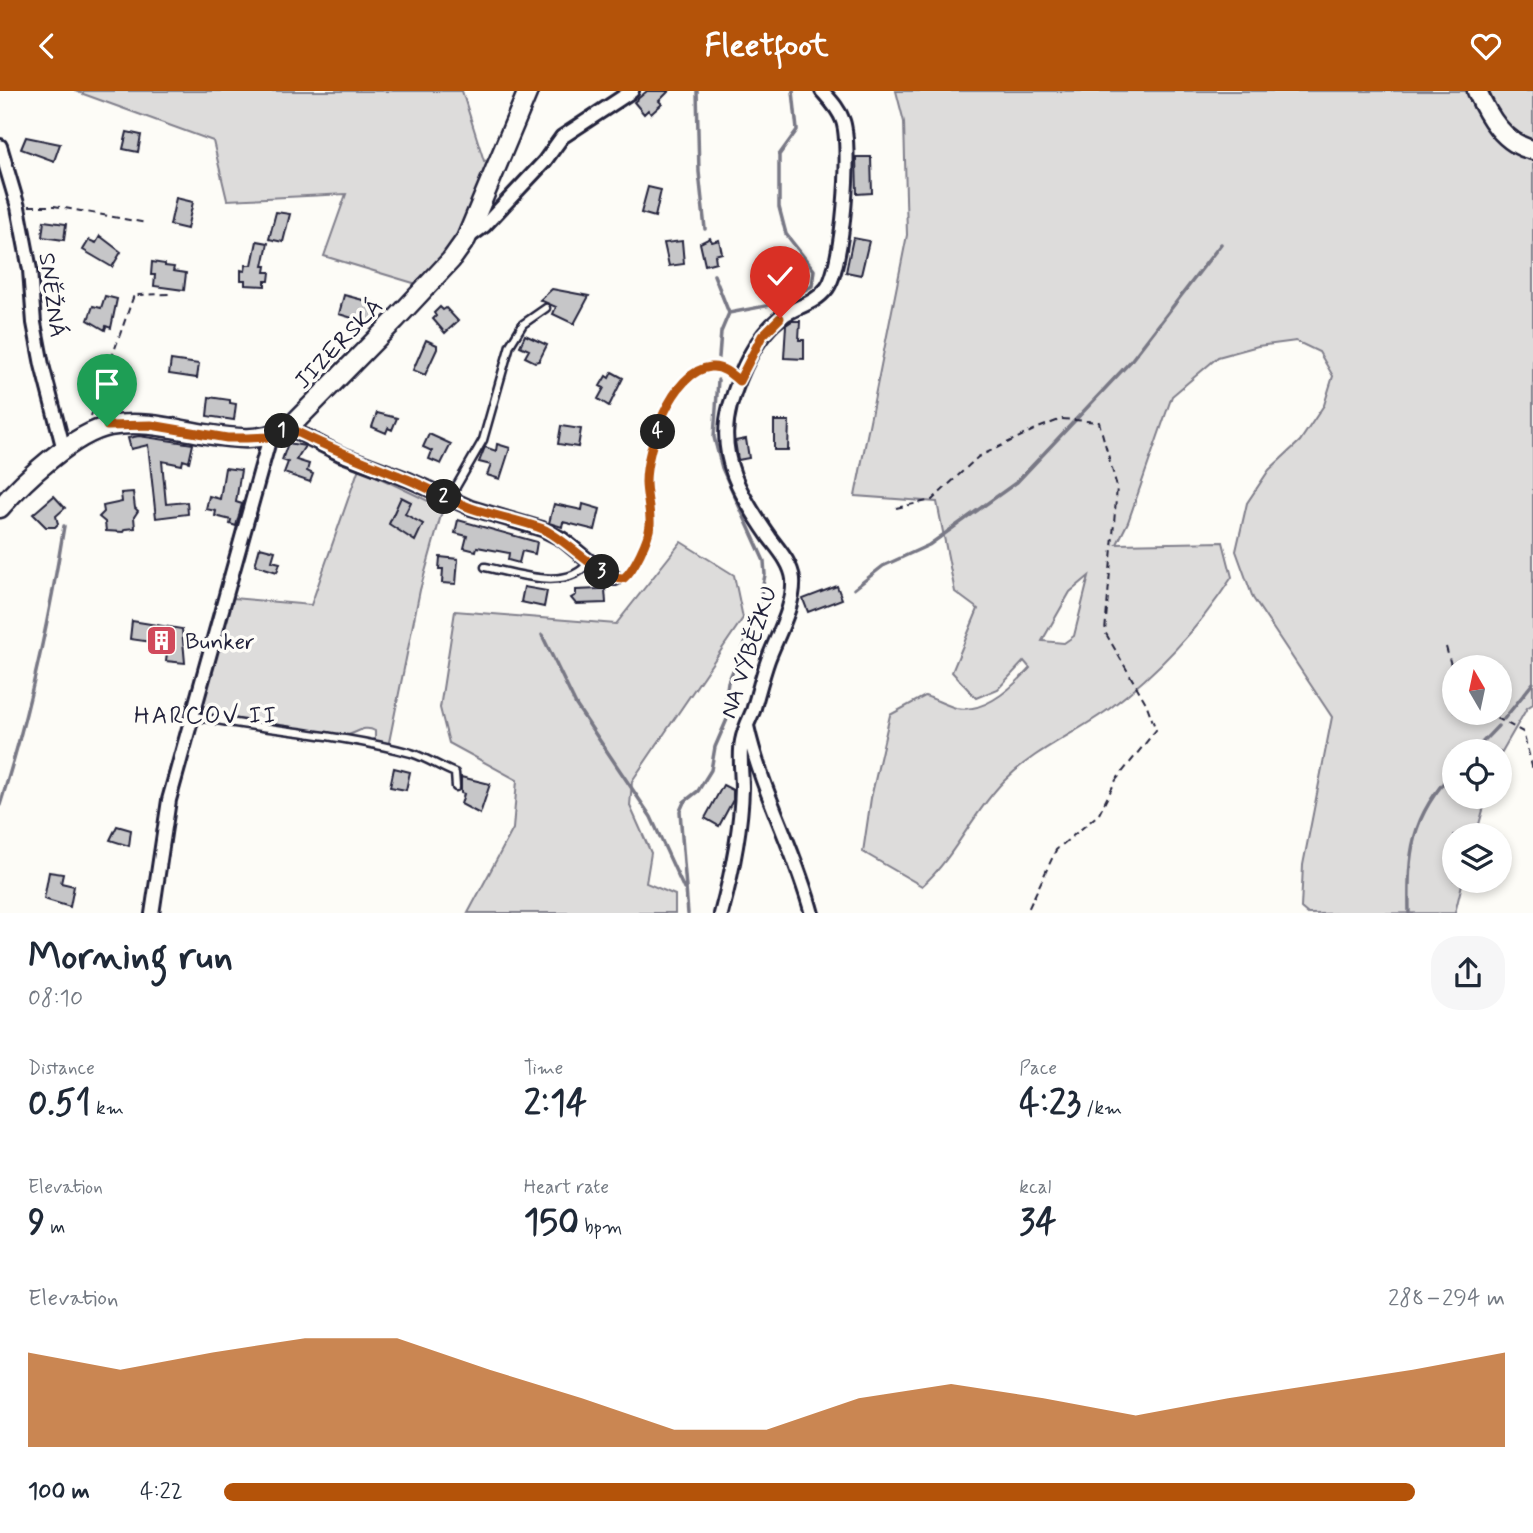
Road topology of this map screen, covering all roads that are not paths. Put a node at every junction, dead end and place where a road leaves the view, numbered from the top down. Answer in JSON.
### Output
{"nodes":[{"id":1,"x":528,"y":91,"type":"edge"},
{"id":2,"x":632,"y":91,"type":"edge"},
{"id":3,"x":822,"y":91,"type":"edge"},
{"id":4,"x":1477,"y":91,"type":"edge"},
{"id":5,"x":0,"y":146,"type":"edge"},
{"id":6,"x":1533,"y":150,"type":"edge"},
{"id":7,"x":466,"y":239,"type":"junction"},
{"id":8,"x":546,"y":309,"type":"dead end"},
{"id":9,"x":289,"y":428,"type":"junction"},
{"id":10,"x":270,"y":437,"type":"junction"},
{"id":11,"x":64,"y":450,"type":"junction"},
{"id":12,"x":449,"y":499,"type":"junction"},
{"id":13,"x":0,"y":508,"type":"edge"},
{"id":14,"x":589,"y":561,"type":"junction"},
{"id":15,"x":485,"y":567,"type":"dead end"},
{"id":16,"x":615,"y":579,"type":"road end"},
{"id":17,"x":194,"y":716,"type":"junction"},
{"id":18,"x":747,"y":726,"type":"junction"},
{"id":19,"x":456,"y":787,"type":"dead end"},
{"id":20,"x":152,"y":913,"type":"edge"},
{"id":21,"x":721,"y":913,"type":"edge"},
{"id":22,"x":812,"y":913,"type":"edge"}],
"edges":[{"from":1,"to":7,"type":"street","name":"JIZERSKÁ"},
{"from":2,"to":7,"type":"street","name":"JIZERSKÁ"},
{"from":3,"to":18,"type":"street","name":"NA VÝBĚŽKU"},
{"from":4,"to":6,"type":"street"},
{"from":5,"to":11,"type":"street","name":"SNĚŽNÁ"},
{"from":7,"to":9,"type":"street","name":"JIZERSKÁ"},
{"from":8,"to":12,"type":"lane"},
{"from":9,"to":10,"type":"street","name":"JIZERSKÁ"},
{"from":9,"to":12,"type":"street"},
{"from":10,"to":11,"type":"street","name":"JIZERSKÁ"},
{"from":10,"to":17,"type":"street"},
{"from":11,"to":13,"type":"street","name":"JIZERSKÁ"},
{"from":12,"to":14,"type":"street"},
{"from":14,"to":15,"type":"lane"},
{"from":14,"to":16,"type":"street"},
{"from":17,"to":19,"type":"lane"},
{"from":17,"to":20,"type":"street"},
{"from":18,"to":21,"type":"street","name":"NA VÝBĚŽKU"},
{"from":18,"to":22,"type":"street"}]}
